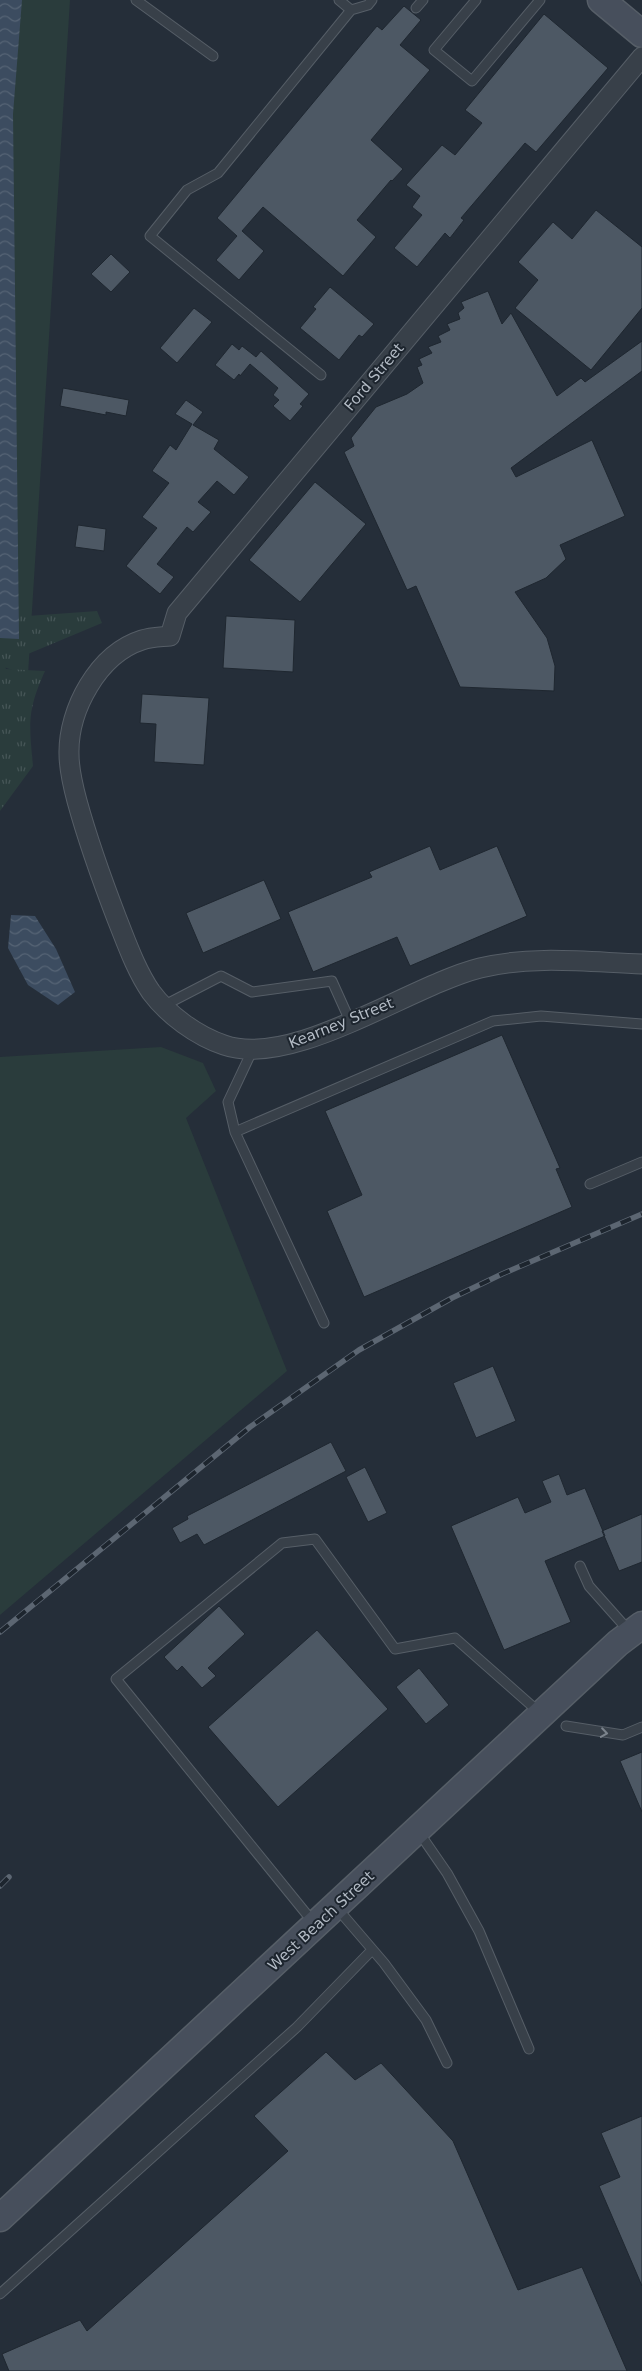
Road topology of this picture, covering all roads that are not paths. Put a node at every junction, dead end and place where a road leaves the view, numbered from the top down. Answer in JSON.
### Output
{"nodes":[{"id":1,"x":136,"y":0,"type":"edge"},
{"id":2,"x":339,"y":0,"type":"edge"},
{"id":3,"x":372,"y":0,"type":"edge"},
{"id":4,"x":423,"y":0,"type":"edge"},
{"id":5,"x":476,"y":0,"type":"edge"},
{"id":6,"x":540,"y":0,"type":"edge"},
{"id":7,"x":601,"y":0,"type":"edge"},
{"id":8,"x":416,"y":8,"type":"dead end"},
{"id":9,"x":351,"y":10,"type":"junction"},
{"id":10,"x":642,"y":34,"type":"edge"},
{"id":11,"x":213,"y":56,"type":"dead end"},
{"id":12,"x":642,"y":57,"type":"edge"},
{"id":13,"x":321,"y":374,"type":"dead end"},
{"id":14,"x":98,"y":675,"type":"joint"},
{"id":15,"x":642,"y":964,"type":"edge"},
{"id":16,"x":163,"y":1006,"type":"junction"},
{"id":17,"x":350,"y":1021,"type":"junction"},
{"id":18,"x":642,"y":1024,"type":"edge"},
{"id":19,"x":252,"y":1050,"type":"junction"},
{"id":20,"x":235,"y":1132,"type":"junction"},
{"id":21,"x":642,"y":1162,"type":"edge"},
{"id":22,"x":590,"y":1184,"type":"dead end"},
{"id":23,"x":324,"y":1323,"type":"dead end"},
{"id":24,"x":580,"y":1566,"type":"dead end"},
{"id":25,"x":636,"y":1629,"type":"edge"},
{"id":26,"x":542,"y":1715,"type":"junction"},
{"id":27,"x":566,"y":1726,"type":"dead end"},
{"id":28,"x":642,"y":1728,"type":"edge"},
{"id":29,"x":418,"y":1831,"type":"junction"},
{"id":30,"x":336,"y":1907,"type":"junction"},
{"id":31,"x":316,"y":1925,"type":"junction"},
{"id":32,"x":372,"y":1950,"type":"junction"},
{"id":33,"x":529,"y":2049,"type":"dead end"},
{"id":34,"x":448,"y":2062,"type":"dead end"},
{"id":35,"x":0,"y":2218,"type":"edge"},
{"id":36,"x":0,"y":2294,"type":"edge"}],
"edges":[{"from":1,"to":11,"type":"lane"},
{"from":2,"to":9,"type":"lane"},
{"from":3,"to":9,"type":"lane"},
{"from":4,"to":8,"type":"lane"},
{"from":5,"to":6,"type":"lane"},
{"from":7,"to":10,"type":"main road"},
{"from":9,"to":13,"type":"lane"},
{"from":12,"to":14,"type":"street","name":"Ford Street"},
{"from":14,"to":16,"type":"street","name":"Kearney Street"},
{"from":15,"to":17,"type":"street","name":"Kearney Street"},
{"from":16,"to":17,"type":"lane"},
{"from":16,"to":19,"type":"street","name":"Kearney Street"},
{"from":17,"to":19,"type":"street","name":"Kearney Street"},
{"from":18,"to":20,"type":"lane"},
{"from":19,"to":20,"type":"lane"},
{"from":20,"to":23,"type":"lane"},
{"from":21,"to":22,"type":"lane"},
{"from":24,"to":25,"type":"lane"},
{"from":25,"to":26,"type":"main road","name":"West Beach Street"},
{"from":26,"to":29,"type":"main road","name":"West Beach Street"},
{"from":26,"to":31,"type":"lane"},
{"from":27,"to":28,"type":"lane","one_way":true},
{"from":29,"to":30,"type":"main road","name":"West Beach Street"},
{"from":29,"to":33,"type":"lane"},
{"from":30,"to":31,"type":"main road","name":"West Beach Street"},
{"from":30,"to":32,"type":"lane"},
{"from":31,"to":35,"type":"main road","name":"West Beach Street"},
{"from":32,"to":34,"type":"lane"},
{"from":32,"to":36,"type":"lane"}]}
